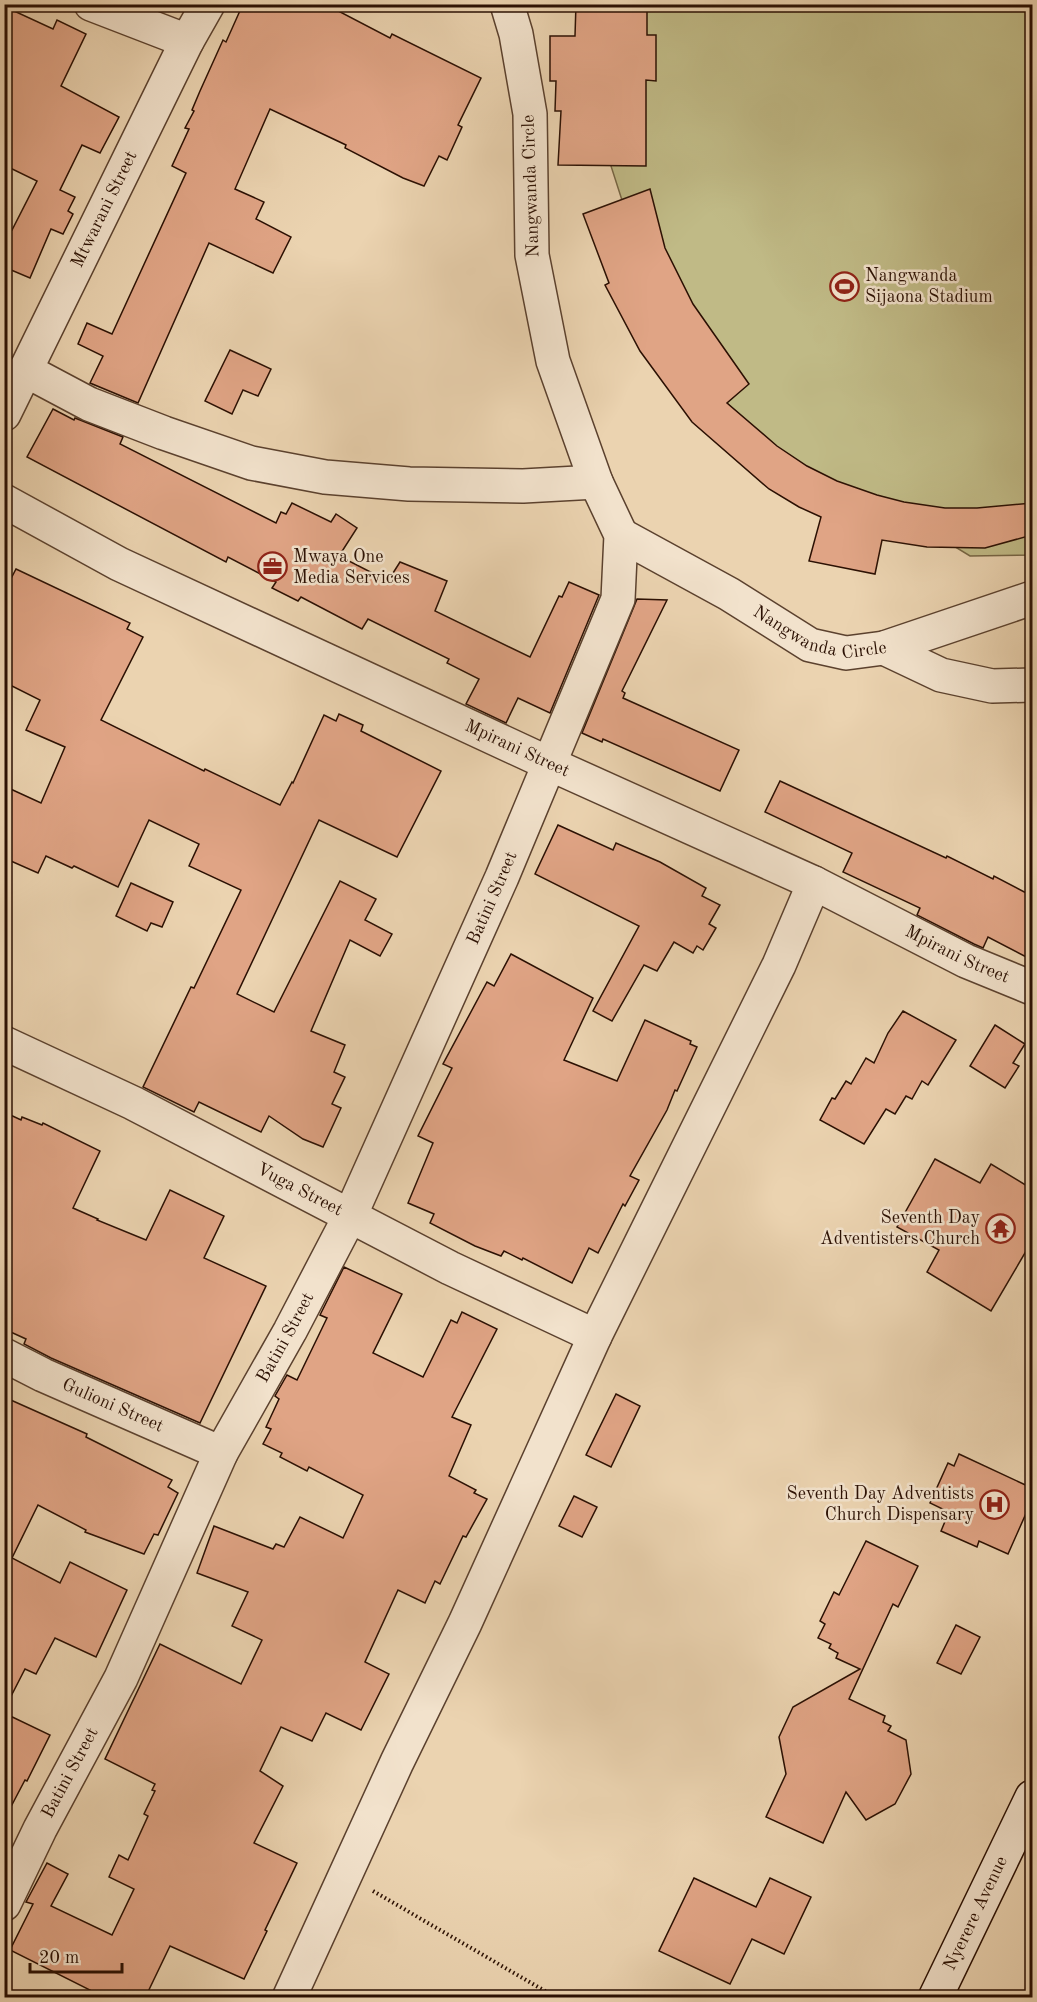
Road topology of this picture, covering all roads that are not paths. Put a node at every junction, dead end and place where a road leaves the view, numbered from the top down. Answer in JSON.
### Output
{"nodes":[{"id":1,"x":91,"y":4,"type":"edge"},
{"id":2,"x":208,"y":4,"type":"edge"},
{"id":3,"x":507,"y":4,"type":"edge"},
{"id":4,"x":187,"y":41,"type":"junction"},
{"id":5,"x":25,"y":370,"type":"junction"},
{"id":6,"x":4,"y":414,"type":"edge"},
{"id":7,"x":596,"y":482,"type":"junction"},
{"id":8,"x":4,"y":501,"type":"edge"},
{"id":9,"x":621,"y":535,"type":"junction"},
{"id":10,"x":1032,"y":598,"type":"edge"},
{"id":11,"x":884,"y":648,"type":"junction"},
{"id":12,"x":1032,"y":685,"type":"edge"},
{"id":13,"x":550,"y":764,"type":"junction"},
{"id":14,"x":814,"y":883,"type":"junction"},
{"id":15,"x":1032,"y":987,"type":"edge"},
{"id":16,"x":4,"y":1043,"type":"edge"},
{"id":17,"x":350,"y":1216,"type":"junction"},
{"id":18,"x":595,"y":1336,"type":"junction"},
{"id":19,"x":4,"y":1355,"type":"edge"},
{"id":20,"x":221,"y":1453,"type":"junction"},
{"id":21,"x":1032,"y":1797,"type":"edge"},
{"id":22,"x":4,"y":1904,"type":"edge"},
{"id":23,"x":289,"y":1998,"type":"edge"},
{"id":24,"x":935,"y":1998,"type":"edge"}],
"edges":[{"from":1,"to":4,"type":"street"},
{"from":2,"to":4,"type":"street","name":"Mtwarani Street"},
{"from":3,"to":7,"type":"street","name":"Nangwanda Circle"},
{"from":4,"to":5,"type":"street","name":"Mtwarani Street"},
{"from":5,"to":6,"type":"street","name":"Mtwarani Street"},
{"from":5,"to":7,"type":"street"},
{"from":7,"to":9,"type":"street","name":"Nangwanda Circle"},
{"from":8,"to":13,"type":"street","name":"Mpirani Street"},
{"from":9,"to":11,"type":"street","name":"Nangwanda Circle"},
{"from":9,"to":13,"type":"street","name":"Nangwanda Circle"},
{"from":10,"to":11,"type":"street","name":"Nangwanda Circle"},
{"from":11,"to":12,"type":"street"},
{"from":13,"to":14,"type":"street","name":"Mpirani Street"},
{"from":13,"to":17,"type":"street","name":"Batini Street"},
{"from":14,"to":15,"type":"street","name":"Mpirani Street"},
{"from":14,"to":18,"type":"street"},
{"from":16,"to":17,"type":"street","name":"Vuga Street"},
{"from":17,"to":18,"type":"street","name":"Vuga Street"},
{"from":17,"to":20,"type":"street","name":"Batini Street"},
{"from":18,"to":23,"type":"street"},
{"from":19,"to":20,"type":"street","name":"Gulioni Street"},
{"from":20,"to":22,"type":"street","name":"Batini Street"},
{"from":21,"to":24,"type":"street","name":"Nyerere Avenue"}]}
